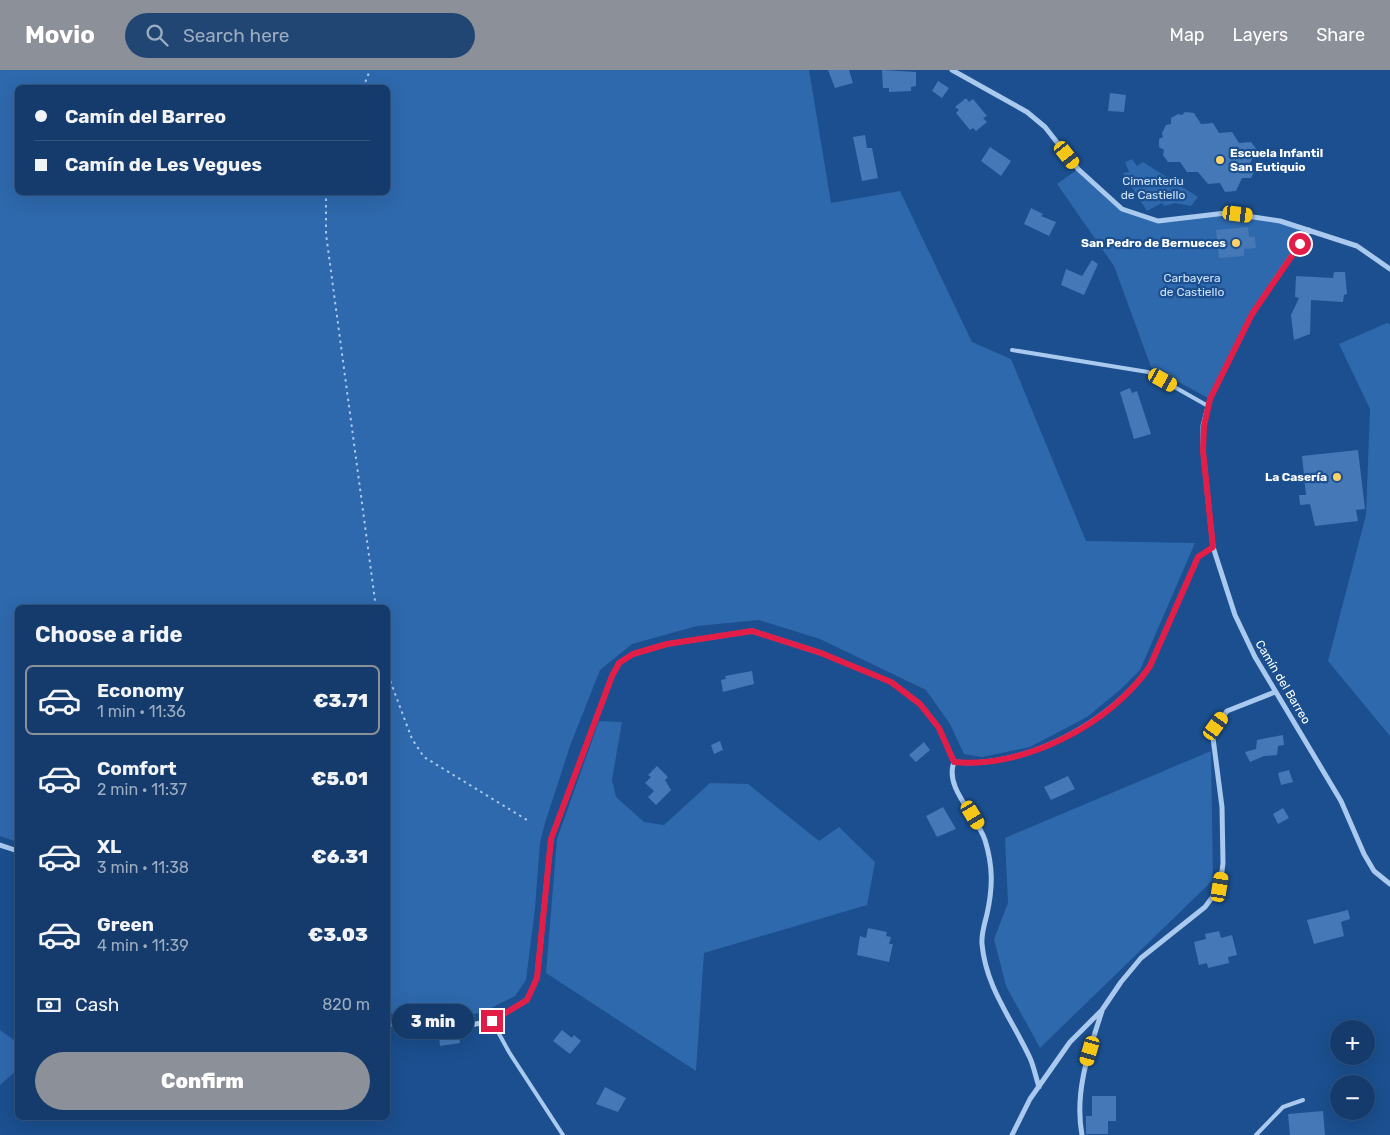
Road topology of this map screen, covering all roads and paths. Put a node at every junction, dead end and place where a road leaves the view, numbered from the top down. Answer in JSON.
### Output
{"nodes":[{"id":1,"x":370,"y":70,"type":"edge"},
{"id":2,"x":952,"y":70,"type":"edge"},
{"id":3,"x":364,"y":85,"type":"edge"},
{"id":4,"x":326,"y":195,"type":"edge"},
{"id":5,"x":1309,"y":230,"type":"junction"},
{"id":6,"x":1390,"y":269,"type":"edge"},
{"id":7,"x":1012,"y":350,"type":"dead end"},
{"id":8,"x":1208,"y":406,"type":"junction"},
{"id":9,"x":1213,"y":547,"type":"junction"},
{"id":10,"x":376,"y":605,"type":"edge"},
{"id":11,"x":390,"y":681,"type":"edge"},
{"id":12,"x":1275,"y":692,"type":"junction"},
{"id":13,"x":954,"y":762,"type":"junction"},
{"id":14,"x":527,"y":820,"type":"dead end"},
{"id":15,"x":0,"y":846,"type":"edge"},
{"id":16,"x":15,"y":850,"type":"edge"},
{"id":17,"x":1390,"y":884,"type":"edge"},
{"id":18,"x":1102,"y":1010,"type":"junction"},
{"id":19,"x":492,"y":1021,"type":"junction"},
{"id":20,"x":390,"y":1023,"type":"edge"},
{"id":21,"x":1039,"y":1087,"type":"junction"},
{"id":22,"x":1303,"y":1100,"type":"dead end"},
{"id":23,"x":563,"y":1135,"type":"edge"},
{"id":24,"x":1012,"y":1135,"type":"edge"},
{"id":25,"x":1082,"y":1135,"type":"edge"},
{"id":26,"x":1256,"y":1135,"type":"edge"}],
"edges":[{"from":1,"to":3,"type":"path"},
{"from":2,"to":5,"type":"street"},
{"from":4,"to":10,"type":"path"},
{"from":5,"to":6,"type":"street"},
{"from":5,"to":8,"type":"street","name":"Camín del Barreo"},
{"from":7,"to":8,"type":"lane"},
{"from":8,"to":9,"type":"street","name":"Camín del Barreo"},
{"from":9,"to":12,"type":"street","name":"Camín del Barreo"},
{"from":9,"to":13,"type":"street"},
{"from":11,"to":14,"type":"path"},
{"from":12,"to":17,"type":"street","name":"Camín del Barreo"},
{"from":12,"to":18,"type":"street"},
{"from":13,"to":19,"type":"street"},
{"from":13,"to":21,"type":"street"},
{"from":15,"to":16,"type":"street"},
{"from":18,"to":21,"type":"street"},
{"from":18,"to":25,"type":"street"},
{"from":19,"to":20,"type":"street"},
{"from":19,"to":23,"type":"lane"},
{"from":21,"to":24,"type":"street"},
{"from":22,"to":26,"type":"lane"}]}
